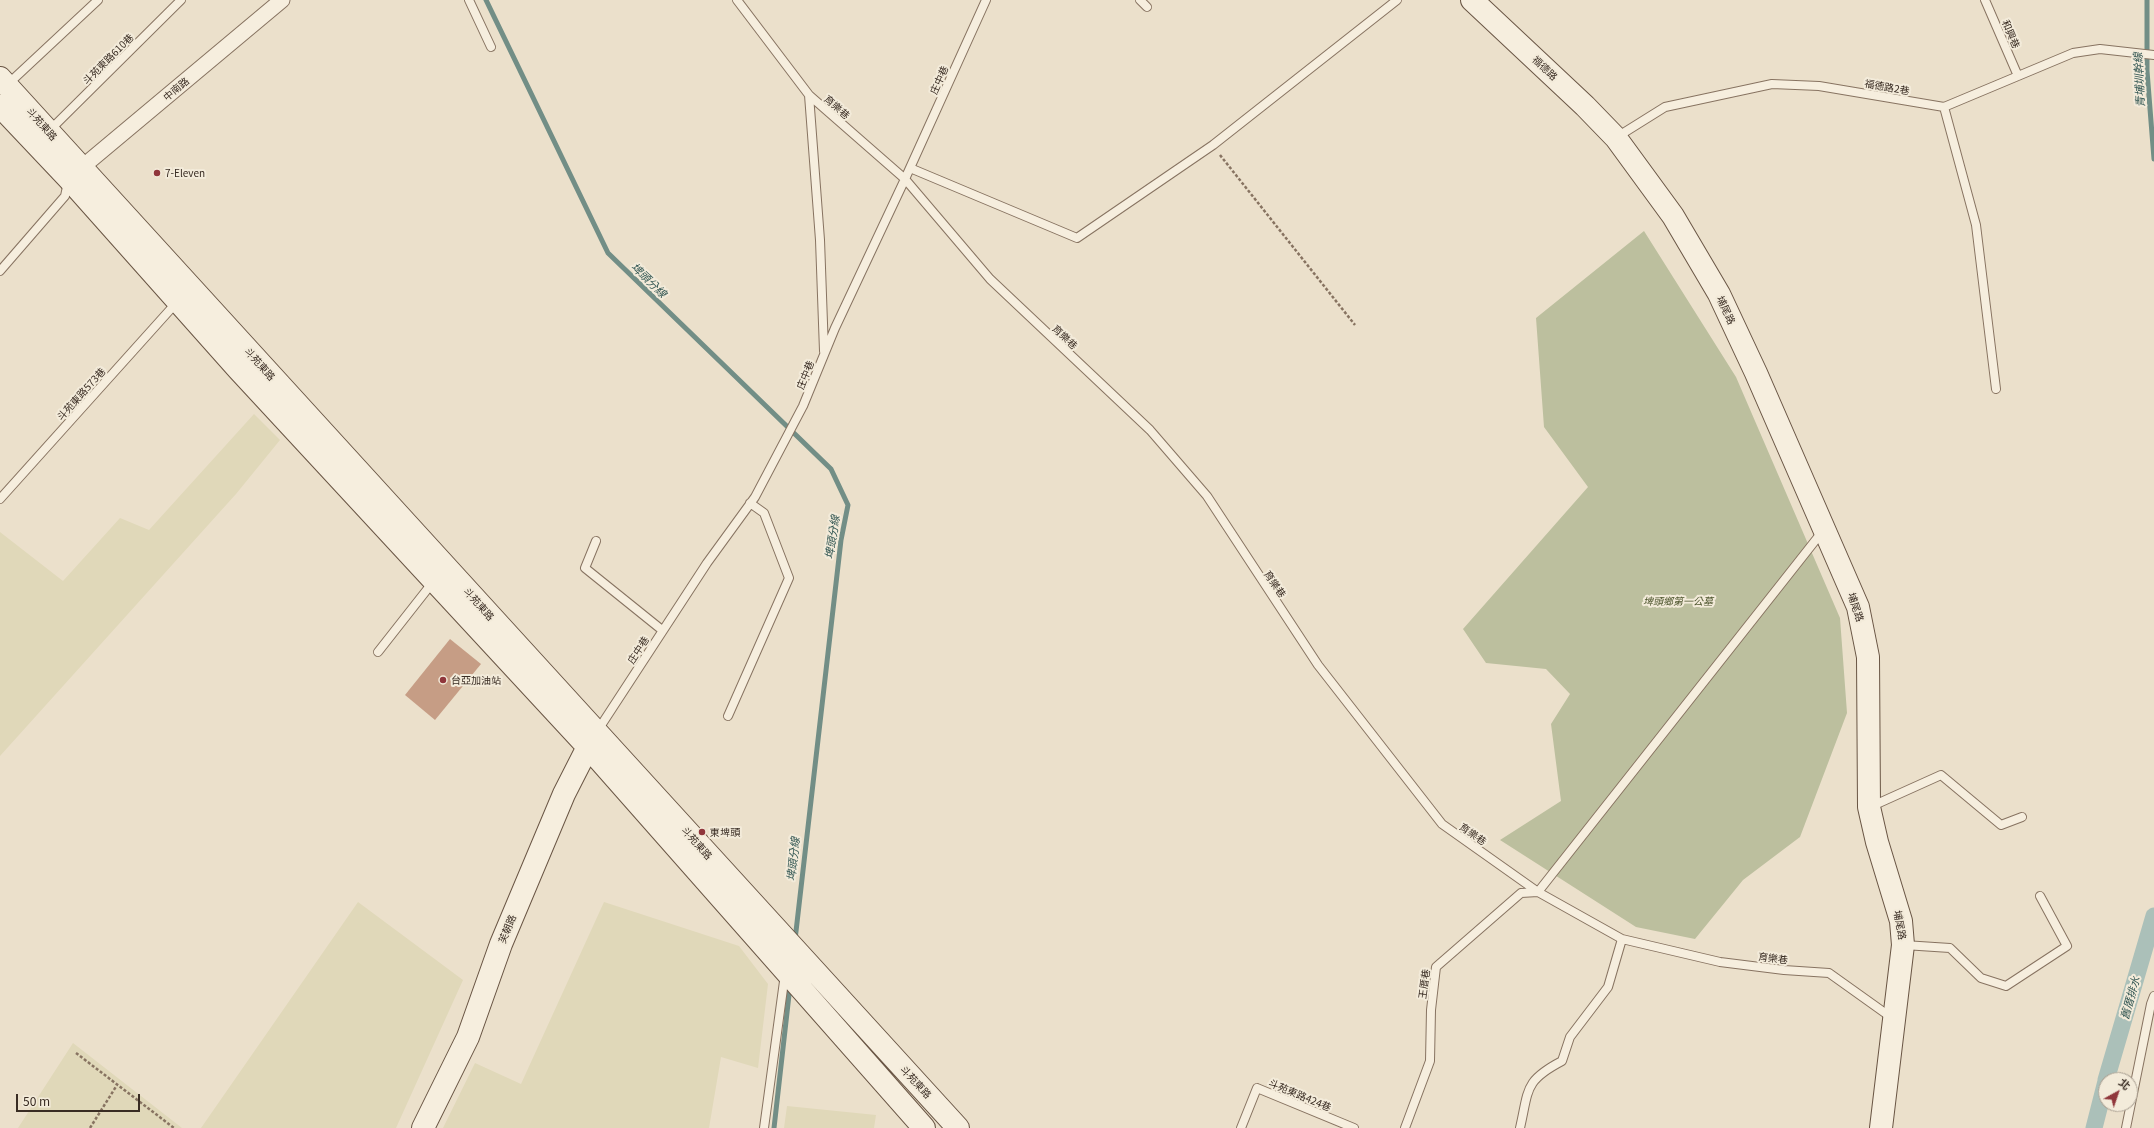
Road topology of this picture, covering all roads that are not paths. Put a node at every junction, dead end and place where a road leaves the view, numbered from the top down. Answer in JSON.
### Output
{"nodes":[{"id":1,"x":98,"y":0,"type":"edge"},
{"id":2,"x":181,"y":0,"type":"edge"},
{"id":3,"x":282,"y":0,"type":"edge"},
{"id":4,"x":468,"y":0,"type":"edge"},
{"id":5,"x":986,"y":0,"type":"edge"},
{"id":6,"x":1140,"y":0,"type":"edge"},
{"id":7,"x":1397,"y":0,"type":"edge"},
{"id":8,"x":1472,"y":0,"type":"edge"},
{"id":9,"x":1985,"y":0,"type":"edge"},
{"id":10,"x":739,"y":1,"type":"edge"},
{"id":11,"x":1147,"y":7,"type":"dead end"},
{"id":12,"x":491,"y":47,"type":"dead end"},
{"id":13,"x":2154,"y":55,"type":"edge"},
{"id":14,"x":2018,"y":76,"type":"junction"},
{"id":15,"x":2,"y":90,"type":"edge"},
{"id":16,"x":809,"y":95,"type":"junction"},
{"id":17,"x":1944,"y":107,"type":"junction"},
{"id":18,"x":49,"y":132,"type":"junction"},
{"id":19,"x":1616,"y":138,"type":"junction"},
{"id":20,"x":910,"y":168,"type":"junction"},
{"id":21,"x":76,"y":173,"type":"junction"},
{"id":22,"x":905,"y":180,"type":"junction"},
{"id":23,"x":0,"y":271,"type":"edge"},
{"id":24,"x":178,"y":302,"type":"junction"},
{"id":25,"x":824,"y":353,"type":"junction"},
{"id":26,"x":1996,"y":389,"type":"dead end"},
{"id":27,"x":274,"y":394,"type":"junction"},
{"id":28,"x":0,"y":499,"type":"edge"},
{"id":29,"x":750,"y":503,"type":"junction"},
{"id":30,"x":1824,"y":530,"type":"junction"},
{"id":31,"x":596,"y":541,"type":"dead end"},
{"id":32,"x":434,"y":581,"type":"junction"},
{"id":33,"x":457,"y":593,"type":"junction"},
{"id":34,"x":662,"y":630,"type":"junction"},
{"id":35,"x":378,"y":652,"type":"dead end"},
{"id":36,"x":728,"y":716,"type":"dead end"},
{"id":37,"x":592,"y":740,"type":"junction"},
{"id":38,"x":1869,"y":807,"type":"junction"},
{"id":39,"x":2022,"y":817,"type":"dead end"},
{"id":40,"x":1538,"y":892,"type":"junction"},
{"id":41,"x":2040,"y":896,"type":"dead end"},
{"id":42,"x":1622,"y":939,"type":"junction"},
{"id":43,"x":787,"y":942,"type":"junction"},
{"id":44,"x":1903,"y":945,"type":"junction"},
{"id":45,"x":785,"y":972,"type":"junction"},
{"id":46,"x":2154,"y":996,"type":"edge"},
{"id":47,"x":1894,"y":1019,"type":"junction"},
{"id":48,"x":424,"y":1128,"type":"edge"},
{"id":49,"x":764,"y":1128,"type":"edge"},
{"id":50,"x":924,"y":1128,"type":"edge"},
{"id":51,"x":958,"y":1128,"type":"edge"},
{"id":52,"x":1241,"y":1128,"type":"edge"},
{"id":53,"x":1354,"y":1128,"type":"edge"},
{"id":54,"x":1405,"y":1128,"type":"edge"},
{"id":55,"x":1520,"y":1128,"type":"edge"},
{"id":56,"x":1881,"y":1128,"type":"edge"},
{"id":57,"x":2126,"y":1128,"type":"edge"}],
"edges":[{"from":1,"to":15,"type":"lane"},
{"from":2,"to":18,"type":"lane","name":"斗苑東路610巷"},
{"from":3,"to":21,"type":"street","name":"中南路"},
{"from":4,"to":12,"type":"lane"},
{"from":5,"to":20,"type":"lane","name":"庄中巷"},
{"from":6,"to":11,"type":"lane"},
{"from":7,"to":20,"type":"lane"},
{"from":8,"to":19,"type":"main road","name":"福德路"},
{"from":9,"to":14,"type":"lane","name":"和興巷"},
{"from":10,"to":16,"type":"lane","name":"育樂巷"},
{"from":13,"to":14,"type":"lane"},
{"from":14,"to":17,"type":"lane"},
{"from":15,"to":18,"type":"main road","name":"斗苑東路"},
{"from":15,"to":21,"type":"main road","name":"斗苑東路"},
{"from":16,"to":22,"type":"lane","name":"育樂巷"},
{"from":16,"to":25,"type":"lane"},
{"from":17,"to":19,"type":"lane","name":"福德路2巷"},
{"from":17,"to":26,"type":"lane"},
{"from":18,"to":21,"type":"main road","name":"斗苑東路"},
{"from":19,"to":30,"type":"main road","name":"埔尾路"},
{"from":20,"to":22,"type":"lane","name":"庄中巷"},
{"from":21,"to":23,"type":"lane"},
{"from":21,"to":24,"type":"main road","name":"斗苑東路"},
{"from":21,"to":27,"type":"main road","name":"斗苑東路"},
{"from":22,"to":25,"type":"lane","name":"庄中巷"},
{"from":22,"to":40,"type":"lane","name":"育樂巷"},
{"from":24,"to":27,"type":"main road","name":"斗苑東路"},
{"from":24,"to":28,"type":"lane","name":"斗苑東路573巷"},
{"from":25,"to":29,"type":"lane","name":"庄中巷"},
{"from":27,"to":32,"type":"main road","name":"斗苑東路"},
{"from":27,"to":33,"type":"main road","name":"斗苑東路"},
{"from":29,"to":34,"type":"lane","name":"庄中巷"},
{"from":29,"to":36,"type":"lane"},
{"from":30,"to":38,"type":"main road","name":"埔尾路"},
{"from":30,"to":40,"type":"lane"},
{"from":31,"to":34,"type":"lane"},
{"from":32,"to":33,"type":"main road","name":"斗苑東路"},
{"from":32,"to":35,"type":"lane"},
{"from":33,"to":37,"type":"main road","name":"斗苑東路"},
{"from":34,"to":37,"type":"lane","name":"庄中巷"},
{"from":37,"to":43,"type":"main road","name":"斗苑東路"},
{"from":37,"to":45,"type":"main road","name":"斗苑東路"},
{"from":37,"to":48,"type":"main road","name":"芙朝路"},
{"from":38,"to":39,"type":"lane"},
{"from":38,"to":44,"type":"main road","name":"埔尾路"},
{"from":40,"to":42,"type":"lane","name":"育樂巷"},
{"from":40,"to":54,"type":"lane","name":"王厝巷"},
{"from":41,"to":44,"type":"lane"},
{"from":42,"to":47,"type":"lane","name":"育樂巷"},
{"from":42,"to":55,"type":"lane"},
{"from":43,"to":45,"type":"lane"},
{"from":43,"to":51,"type":"main road","name":"斗苑東路"},
{"from":44,"to":47,"type":"main road","name":"埔尾路"},
{"from":45,"to":49,"type":"lane"},
{"from":45,"to":50,"type":"main road","name":"斗苑東路"},
{"from":46,"to":57,"type":"lane"},
{"from":47,"to":56,"type":"main road","name":"埔尾路"},
{"from":52,"to":53,"type":"lane","name":"斗苑東路424巷"}]}
